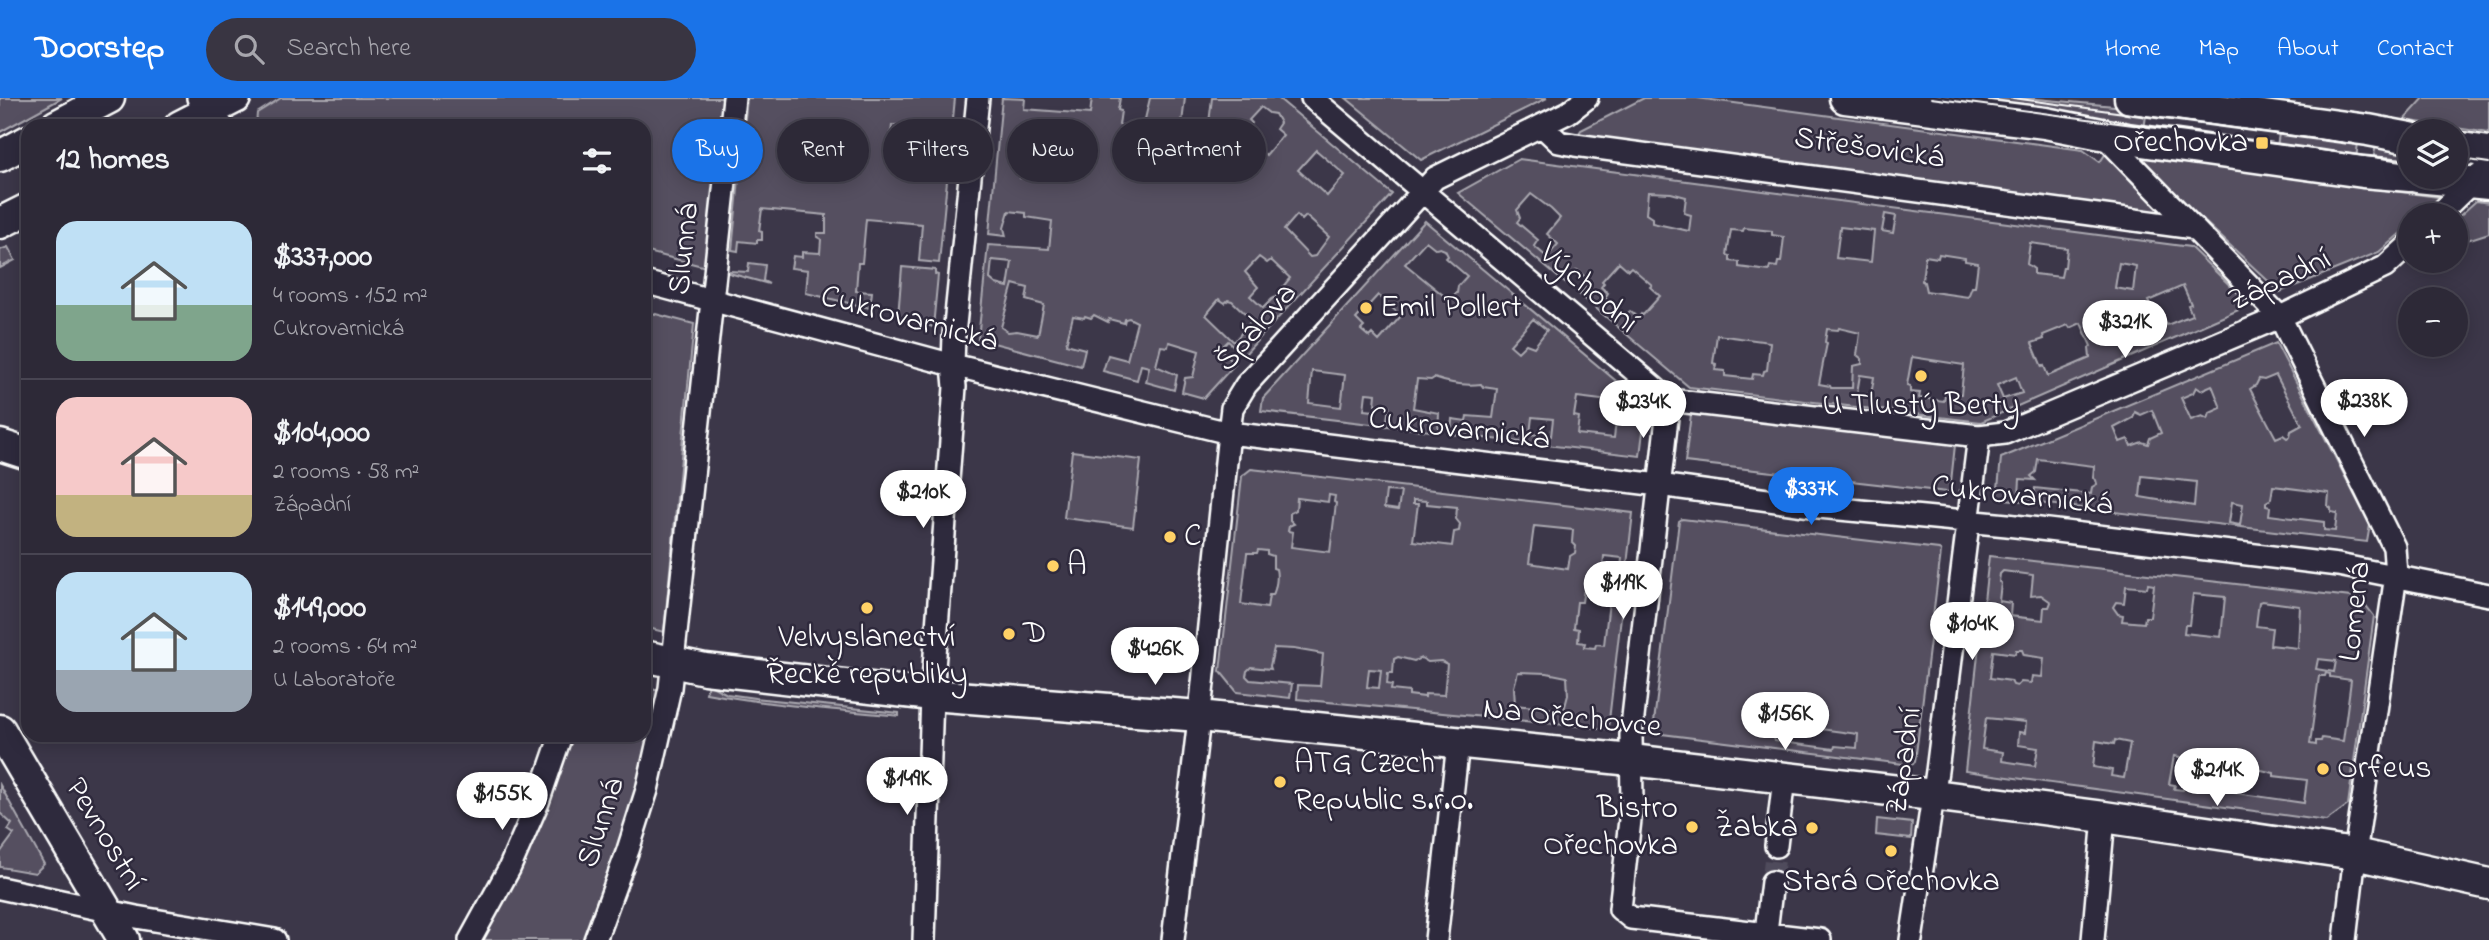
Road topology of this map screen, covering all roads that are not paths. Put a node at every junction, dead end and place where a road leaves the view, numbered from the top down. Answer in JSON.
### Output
{"nodes":[{"id":1,"x":109,"y":98,"type":"edge"},
{"id":2,"x":235,"y":98,"type":"edge"},
{"id":3,"x":246,"y":98,"type":"edge"},
{"id":4,"x":734,"y":98,"type":"edge"},
{"id":5,"x":978,"y":98,"type":"edge"},
{"id":6,"x":1312,"y":98,"type":"edge"},
{"id":7,"x":1587,"y":98,"type":"edge"},
{"id":8,"x":1845,"y":98,"type":"edge"},
{"id":9,"x":2130,"y":98,"type":"edge"},
{"id":10,"x":213,"y":118,"type":"edge"},
{"id":11,"x":69,"y":119,"type":"edge"},
{"id":12,"x":1542,"y":126,"type":"junction"},
{"id":13,"x":2103,"y":135,"type":"junction"},
{"id":14,"x":2398,"y":136,"type":"edge"},
{"id":15,"x":21,"y":145,"type":"edge"},
{"id":16,"x":2468,"y":149,"type":"edge"},
{"id":17,"x":2489,"y":152,"type":"edge"},
{"id":18,"x":0,"y":156,"type":"edge"},
{"id":19,"x":2398,"y":175,"type":"edge"},
{"id":20,"x":2483,"y":177,"type":"edge"},
{"id":21,"x":1423,"y":190,"type":"junction"},
{"id":22,"x":2452,"y":203,"type":"edge"},
{"id":23,"x":21,"y":212,"type":"edge"},
{"id":24,"x":0,"y":223,"type":"edge"},
{"id":25,"x":2194,"y":228,"type":"junction"},
{"id":26,"x":2398,"y":255,"type":"edge"},
{"id":27,"x":651,"y":284,"type":"edge"},
{"id":28,"x":711,"y":299,"type":"junction"},
{"id":29,"x":2280,"y":317,"type":"junction"},
{"id":30,"x":953,"y":365,"type":"junction"},
{"id":31,"x":1669,"y":400,"type":"junction"},
{"id":32,"x":1229,"y":433,"type":"junction"},
{"id":33,"x":1979,"y":436,"type":"junction"},
{"id":34,"x":0,"y":445,"type":"edge"},
{"id":35,"x":21,"y":452,"type":"edge"},
{"id":36,"x":1659,"y":485,"type":"junction"},
{"id":37,"x":1968,"y":523,"type":"junction"},
{"id":38,"x":2396,"y":575,"type":"junction"},
{"id":39,"x":2489,"y":594,"type":"edge"},
{"id":40,"x":658,"y":659,"type":"edge"},
{"id":41,"x":932,"y":695,"type":"junction"},
{"id":42,"x":1199,"y":716,"type":"junction"},
{"id":43,"x":0,"y":730,"type":"edge"},
{"id":44,"x":559,"y":742,"type":"edge"},
{"id":45,"x":1458,"y":743,"type":"junction"},
{"id":46,"x":1632,"y":760,"type":"junction"},
{"id":47,"x":1784,"y":778,"type":"junction"},
{"id":48,"x":1933,"y":795,"type":"junction"},
{"id":49,"x":2105,"y":817,"type":"junction"},
{"id":50,"x":1776,"y":846,"type":"tunnel mouth"},
{"id":51,"x":2354,"y":854,"type":"junction"},
{"id":52,"x":1772,"y":882,"type":"tunnel mouth"},
{"id":53,"x":2489,"y":884,"type":"edge"},
{"id":54,"x":0,"y":888,"type":"edge"},
{"id":55,"x":109,"y":911,"type":"junction"},
{"id":56,"x":1766,"y":937,"type":"edge"},
{"id":57,"x":124,"y":940,"type":"edge"},
{"id":58,"x":275,"y":940,"type":"edge"},
{"id":59,"x":470,"y":940,"type":"edge"},
{"id":60,"x":595,"y":940,"type":"edge"},
{"id":61,"x":924,"y":940,"type":"edge"},
{"id":62,"x":1173,"y":940,"type":"edge"},
{"id":63,"x":1436,"y":940,"type":"edge"},
{"id":64,"x":1820,"y":940,"type":"edge"},
{"id":65,"x":1911,"y":940,"type":"edge"},
{"id":66,"x":2093,"y":940,"type":"edge"},
{"id":67,"x":2345,"y":940,"type":"edge"}],
"edges":[{"from":1,"to":11,"type":"street"},
{"from":2,"to":10,"type":"street"},
{"from":3,"to":10,"type":"street"},
{"from":4,"to":28,"type":"street","name":"Slunná"},
{"from":5,"to":30,"type":"street"},
{"from":6,"to":21,"type":"street","name":"Východní"},
{"from":7,"to":12,"type":"street","name":"Špálova"},
{"from":8,"to":13,"type":"street","name":"Střešovická"},
{"from":9,"to":14,"type":"street"},
{"from":12,"to":21,"type":"street","name":"Špálova"},
{"from":12,"to":25,"type":"street","name":"Střešovická"},
{"from":13,"to":19,"type":"street","name":"Střešovická"},
{"from":13,"to":25,"type":"street","name":"Lomená"},
{"from":15,"to":18,"type":"street"},
{"from":16,"to":17,"type":"street"},
{"from":20,"to":22,"type":"street"},
{"from":21,"to":31,"type":"street","name":"Východní"},
{"from":21,"to":32,"type":"street","name":"Špálova"},
{"from":23,"to":24,"type":"street"},
{"from":25,"to":29,"type":"street","name":"Lomená"},
{"from":26,"to":29,"type":"street","name":"Západní"},
{"from":27,"to":28,"type":"street","name":"Cukrovarnická"},
{"from":28,"to":30,"type":"street","name":"Cukrovarnická"},
{"from":28,"to":40,"type":"street","name":"Slunná"},
{"from":29,"to":33,"type":"street","name":"Západní"},
{"from":29,"to":38,"type":"street","name":"Lomená"},
{"from":30,"to":32,"type":"street","name":"Cukrovarnická"},
{"from":30,"to":41,"type":"street"},
{"from":31,"to":33,"type":"street"},
{"from":31,"to":36,"type":"street"},
{"from":32,"to":36,"type":"street","name":"Cukrovarnická"},
{"from":32,"to":42,"type":"street","name":"Špálova"},
{"from":33,"to":37,"type":"street","name":"Západní"},
{"from":34,"to":35,"type":"street"},
{"from":36,"to":37,"type":"street","name":"Cukrovarnická"},
{"from":36,"to":46,"type":"street"},
{"from":37,"to":38,"type":"street","name":"Cukrovarnická"},
{"from":37,"to":48,"type":"street","name":"Západní"},
{"from":38,"to":39,"type":"street","name":"Cukrovarnická"},
{"from":38,"to":51,"type":"street","name":"Lomená"},
{"from":40,"to":41,"type":"street","name":"Na Ořechovce"},
{"from":40,"to":60,"type":"street","name":"Slunná"},
{"from":41,"to":42,"type":"street","name":"Na Ořechovce"},
{"from":41,"to":61,"type":"street"},
{"from":42,"to":45,"type":"street","name":"Na Ořechovce"},
{"from":42,"to":62,"type":"street","name":"Špálova"},
{"from":43,"to":55,"type":"street","name":"Pevnostní"},
{"from":44,"to":59,"type":"street","name":"Slunná"},
{"from":45,"to":46,"type":"street","name":"Na Ořechovce"},
{"from":45,"to":63,"type":"street"},
{"from":46,"to":47,"type":"street","name":"Na Ořechovce"},
{"from":46,"to":56,"type":"street"},
{"from":47,"to":48,"type":"street","name":"Na Ořechovce"},
{"from":47,"to":50,"type":"street"},
{"from":48,"to":49,"type":"street","name":"Na Ořechovce"},
{"from":48,"to":65,"type":"street","name":"Západní"},
{"from":49,"to":51,"type":"street","name":"Na Ořechovce"},
{"from":49,"to":66,"type":"street"},
{"from":51,"to":53,"type":"street","name":"Na Ořechovce"},
{"from":51,"to":67,"type":"street","name":"Lomená"},
{"from":52,"to":56,"type":"street"},
{"from":54,"to":55,"type":"street"},
{"from":55,"to":57,"type":"street","name":"Pevnostní"},
{"from":55,"to":58,"type":"street"},
{"from":56,"to":64,"type":"street"}]}
